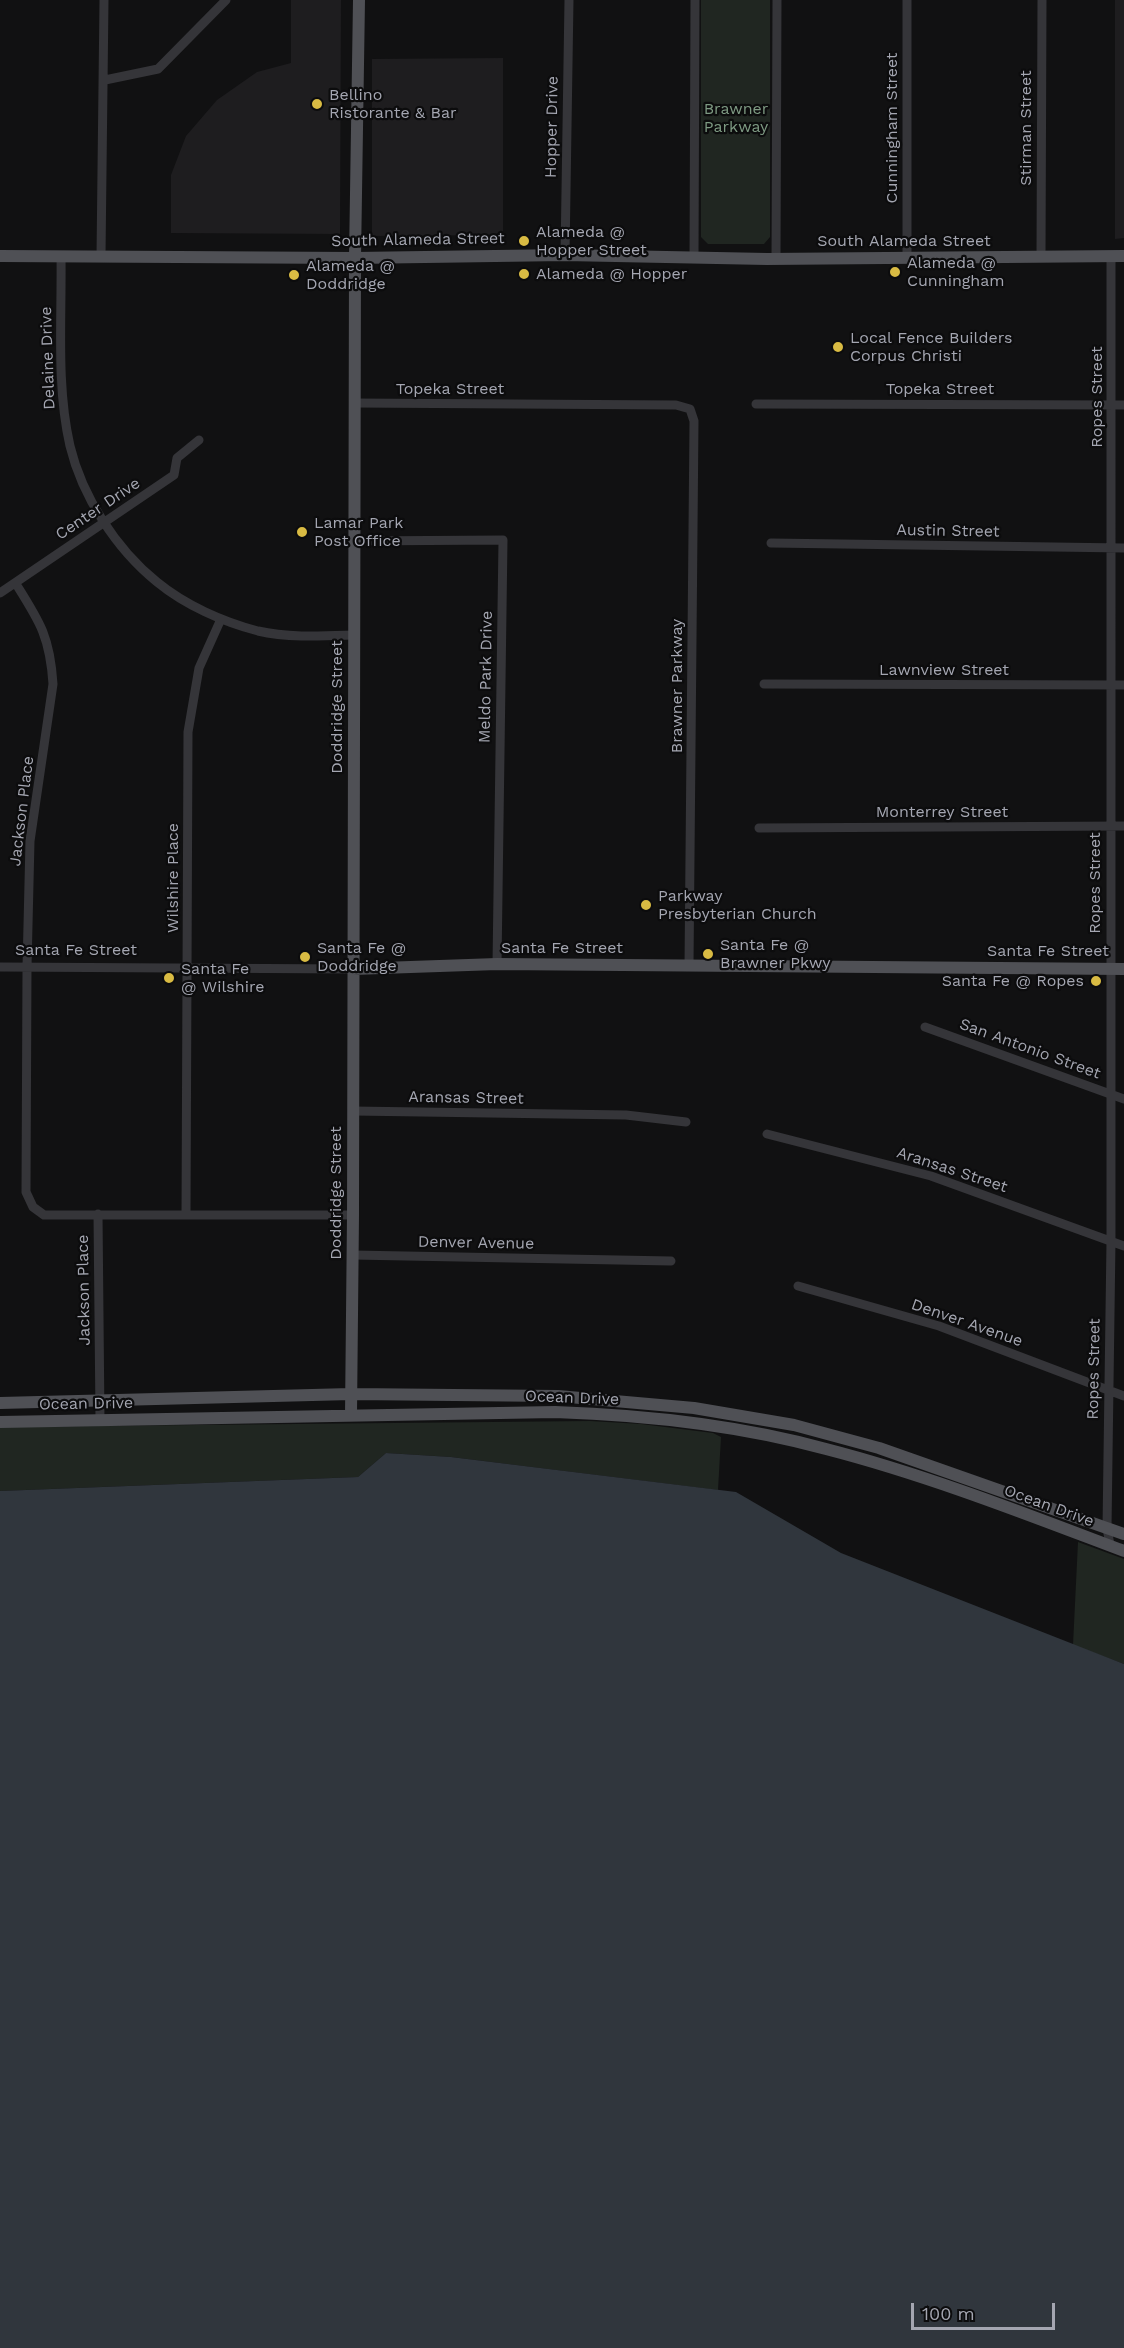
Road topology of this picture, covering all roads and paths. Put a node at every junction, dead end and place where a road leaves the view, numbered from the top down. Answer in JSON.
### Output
{"nodes":[{"id":1,"x":104,"y":0,"type":"edge"},
{"id":2,"x":226,"y":0,"type":"edge"},
{"id":3,"x":359,"y":0,"type":"edge"},
{"id":4,"x":569,"y":0,"type":"edge"},
{"id":5,"x":695,"y":0,"type":"edge"},
{"id":6,"x":777,"y":0,"type":"edge"},
{"id":7,"x":907,"y":0,"type":"edge"},
{"id":8,"x":1042,"y":0,"type":"edge"},
{"id":9,"x":105,"y":80,"type":"junction"},
{"id":10,"x":565,"y":255,"type":"junction"},
{"id":11,"x":0,"y":256,"type":"edge"},
{"id":12,"x":61,"y":256,"type":"junction"},
{"id":13,"x":101,"y":256,"type":"junction"},
{"id":14,"x":1041,"y":256,"type":"junction"},
{"id":15,"x":1118,"y":256,"type":"edge"},
{"id":16,"x":907,"y":257,"type":"junction"},
{"id":17,"x":355,"y":258,"type":"junction"},
{"id":18,"x":694,"y":258,"type":"junction"},
{"id":19,"x":776,"y":258,"type":"junction"},
{"id":20,"x":354,"y":403,"type":"junction"},
{"id":21,"x":756,"y":404,"type":"dead end"},
{"id":22,"x":1112,"y":405,"type":"junction"},
{"id":23,"x":1124,"y":405,"type":"edge"},
{"id":24,"x":690,"y":409,"type":"joint"},
{"id":25,"x":199,"y":440,"type":"dead end"},
{"id":26,"x":104,"y":522,"type":"junction"},
{"id":27,"x":354,"y":541,"type":"junction"},
{"id":28,"x":771,"y":543,"type":"dead end"},
{"id":29,"x":1113,"y":548,"type":"junction"},
{"id":30,"x":1124,"y":548,"type":"edge"},
{"id":31,"x":16,"y":584,"type":"junction"},
{"id":32,"x":0,"y":593,"type":"edge"},
{"id":33,"x":221,"y":619,"type":"junction"},
{"id":34,"x":353,"y":635,"type":"junction"},
{"id":35,"x":764,"y":684,"type":"dead end"},
{"id":36,"x":1110,"y":685,"type":"junction"},
{"id":37,"x":1124,"y":685,"type":"edge"},
{"id":38,"x":1110,"y":826,"type":"junction"},
{"id":39,"x":1124,"y":826,"type":"edge"},
{"id":40,"x":759,"y":828,"type":"dead end"},
{"id":41,"x":496,"y":964,"type":"junction"},
{"id":42,"x":689,"y":965,"type":"junction"},
{"id":43,"x":188,"y":966,"type":"junction"},
{"id":44,"x":0,"y":967,"type":"edge"},
{"id":45,"x":27,"y":967,"type":"junction"},
{"id":46,"x":353,"y":969,"type":"junction"},
{"id":47,"x":1118,"y":969,"type":"edge"},
{"id":48,"x":925,"y":1027,"type":"dead end"},
{"id":49,"x":1110,"y":1094,"type":"junction"},
{"id":50,"x":1124,"y":1099,"type":"edge"},
{"id":51,"x":353,"y":1111,"type":"junction"},
{"id":52,"x":686,"y":1122,"type":"dead end"},
{"id":53,"x":767,"y":1134,"type":"dead end"},
{"id":54,"x":98,"y":1214,"type":"junction"},
{"id":55,"x":186,"y":1214,"type":"junction"},
{"id":56,"x":353,"y":1215,"type":"junction"},
{"id":57,"x":1111,"y":1241,"type":"junction"},
{"id":58,"x":1124,"y":1246,"type":"edge"},
{"id":59,"x":352,"y":1256,"type":"junction"},
{"id":60,"x":671,"y":1261,"type":"dead end"},
{"id":61,"x":798,"y":1286,"type":"dead end"},
{"id":62,"x":1108,"y":1391,"type":"junction"},
{"id":63,"x":351,"y":1394,"type":"junction"},
{"id":64,"x":1124,"y":1396,"type":"edge"},
{"id":65,"x":100,"y":1400,"type":"junction"},
{"id":66,"x":5,"y":1403,"type":"edge"},
{"id":67,"x":644,"y":1403,"type":"junction"},
{"id":68,"x":351,"y":1414,"type":"junction"},
{"id":69,"x":644,"y":1418,"type":"junction"},
{"id":70,"x":100,"y":1420,"type":"junction"},
{"id":71,"x":6,"y":1422,"type":"edge"},
{"id":72,"x":829,"y":1434,"type":"junction"},
{"id":73,"x":825,"y":1448,"type":"junction"},
{"id":74,"x":879,"y":1448,"type":"junction"},
{"id":75,"x":874,"y":1463,"type":"junction"},
{"id":76,"x":934,"y":1467,"type":"junction"},
{"id":77,"x":929,"y":1481,"type":"junction"},
{"id":78,"x":984,"y":1484,"type":"junction"},
{"id":79,"x":981,"y":1499,"type":"junction"},
{"id":80,"x":1107,"y":1528,"type":"junction"},
{"id":81,"x":1124,"y":1534,"type":"edge"},
{"id":82,"x":1110,"y":1545,"type":"junction"},
{"id":83,"x":1124,"y":1551,"type":"edge"}],
"edges":[{"from":1,"to":9,"type":"street"},
{"from":2,"to":9,"type":"street"},
{"from":3,"to":17,"type":"main road","name":"Doddridge Street"},
{"from":4,"to":10,"type":"street","name":"Hopper Drive"},
{"from":5,"to":18,"type":"street"},
{"from":6,"to":19,"type":"street"},
{"from":7,"to":16,"type":"street","name":"Cunningham Street"},
{"from":8,"to":14,"type":"street","name":"Stirman Street"},
{"from":9,"to":13,"type":"street"},
{"from":10,"to":17,"type":"main road","name":"South Alameda Street"},
{"from":10,"to":18,"type":"main road","name":"South Alameda Street"},
{"from":11,"to":12,"type":"main road","name":"South Alameda Street"},
{"from":12,"to":13,"type":"main road","name":"South Alameda Street"},
{"from":12,"to":26,"type":"street","name":"Delaine Drive"},
{"from":13,"to":17,"type":"main road","name":"South Alameda Street"},
{"from":14,"to":15,"type":"main road","name":"South Alameda Street"},
{"from":14,"to":16,"type":"main road","name":"South Alameda Street"},
{"from":15,"to":22,"type":"street","name":"Ropes Street"},
{"from":16,"to":19,"type":"main road","name":"South Alameda Street"},
{"from":17,"to":20,"type":"main road","name":"Doddridge Street"},
{"from":18,"to":19,"type":"main road","name":"South Alameda Street"},
{"from":20,"to":24,"type":"street","name":"Topeka Street"},
{"from":20,"to":27,"type":"main road","name":"Doddridge Street"},
{"from":21,"to":22,"type":"street","name":"Topeka Street"},
{"from":22,"to":23,"type":"street","name":"Topeka Street"},
{"from":22,"to":29,"type":"street","name":"Ropes Street"},
{"from":24,"to":42,"type":"street","name":"Brawner Parkway"},
{"from":25,"to":26,"type":"street","name":"Center Drive"},
{"from":26,"to":31,"type":"street","name":"Center Drive"},
{"from":26,"to":33,"type":"street","name":"Delaine Drive"},
{"from":27,"to":34,"type":"main road","name":"Doddridge Street"},
{"from":27,"to":41,"type":"street","name":"Meldo Park Drive"},
{"from":28,"to":29,"type":"street","name":"Austin Street"},
{"from":29,"to":30,"type":"street","name":"Austin Street"},
{"from":29,"to":36,"type":"street","name":"Ropes Street"},
{"from":31,"to":32,"type":"street","name":"Center Drive"},
{"from":31,"to":45,"type":"street","name":"Jackson Place"},
{"from":33,"to":34,"type":"street","name":"Delaine Drive"},
{"from":33,"to":43,"type":"street","name":"Wilshire Place"},
{"from":34,"to":46,"type":"main road","name":"Doddridge Street"},
{"from":35,"to":36,"type":"street","name":"Lawnview Street"},
{"from":36,"to":37,"type":"street","name":"Lawnview Street"},
{"from":36,"to":38,"type":"street","name":"Ropes Street"},
{"from":38,"to":39,"type":"street","name":"Monterrey Street"},
{"from":38,"to":40,"type":"street","name":"Monterrey Street"},
{"from":38,"to":47,"type":"street","name":"Ropes Street"},
{"from":41,"to":42,"type":"main road","name":"Santa Fe Street"},
{"from":41,"to":46,"type":"main road","name":"Santa Fe Street"},
{"from":42,"to":47,"type":"main road","name":"Santa Fe Street"},
{"from":43,"to":45,"type":"street","name":"Santa Fe Street"},
{"from":43,"to":46,"type":"street","name":"Santa Fe Street"},
{"from":43,"to":55,"type":"street","name":"Wilshire Place"},
{"from":44,"to":45,"type":"street","name":"Santa Fe Street"},
{"from":45,"to":54,"type":"street","name":"Jackson Place"},
{"from":46,"to":51,"type":"main road","name":"Doddridge Street"},
{"from":47,"to":49,"type":"street","name":"Ropes Street"},
{"from":48,"to":49,"type":"street","name":"San Antonio Street"},
{"from":49,"to":50,"type":"street","name":"San Antonio Street"},
{"from":49,"to":57,"type":"street","name":"Ropes Street"},
{"from":51,"to":52,"type":"street","name":"Aransas Street"},
{"from":51,"to":56,"type":"main road","name":"Doddridge Street"},
{"from":53,"to":57,"type":"street","name":"Aransas Street"},
{"from":54,"to":55,"type":"street"},
{"from":54,"to":65,"type":"street","name":"Jackson Place"},
{"from":55,"to":56,"type":"street"},
{"from":56,"to":59,"type":"main road","name":"Doddridge Street"},
{"from":57,"to":58,"type":"street","name":"Aransas Street"},
{"from":57,"to":62,"type":"street","name":"Ropes Street"},
{"from":59,"to":60,"type":"street","name":"Denver Avenue"},
{"from":59,"to":63,"type":"main road","name":"Doddridge Street"},
{"from":61,"to":62,"type":"street","name":"Denver Avenue"},
{"from":62,"to":64,"type":"street","name":"Denver Avenue"},
{"from":62,"to":80,"type":"street","name":"Ropes Street"},
{"from":63,"to":65,"type":"main road","name":"Ocean Drive"},
{"from":63,"to":67,"type":"main road","name":"Ocean Drive"},
{"from":63,"to":68,"type":"main road","name":"Doddridge Street"},
{"from":65,"to":66,"type":"main road","name":"Ocean Drive"},
{"from":65,"to":70,"type":"street","name":"Jackson Place"},
{"from":66,"to":71,"type":"main road"},
{"from":67,"to":69,"type":"main road"},
{"from":67,"to":72,"type":"main road","name":"Ocean Drive"},
{"from":68,"to":69,"type":"main road","name":"Ocean Drive"},
{"from":68,"to":70,"type":"main road","name":"Ocean Drive"},
{"from":69,"to":73,"type":"main road","name":"Ocean Drive"},
{"from":70,"to":71,"type":"main road","name":"Ocean Drive"},
{"from":72,"to":73,"type":"main road"},
{"from":72,"to":74,"type":"main road","name":"Ocean Drive"},
{"from":73,"to":75,"type":"main road","name":"Ocean Drive"},
{"from":74,"to":75,"type":"main road"},
{"from":74,"to":76,"type":"main road","name":"Ocean Drive"},
{"from":75,"to":77,"type":"main road","name":"Ocean Drive"},
{"from":76,"to":77,"type":"main road"},
{"from":76,"to":78,"type":"main road","name":"Ocean Drive"},
{"from":77,"to":79,"type":"main road","name":"Ocean Drive"},
{"from":78,"to":79,"type":"main road"},
{"from":78,"to":80,"type":"main road","name":"Ocean Drive"},
{"from":79,"to":82,"type":"main road","name":"Ocean Drive"},
{"from":80,"to":81,"type":"main road","name":"Ocean Drive"},
{"from":80,"to":82,"type":"street","name":"Ropes Street"},
{"from":82,"to":83,"type":"main road","name":"Ocean Drive"}]}
